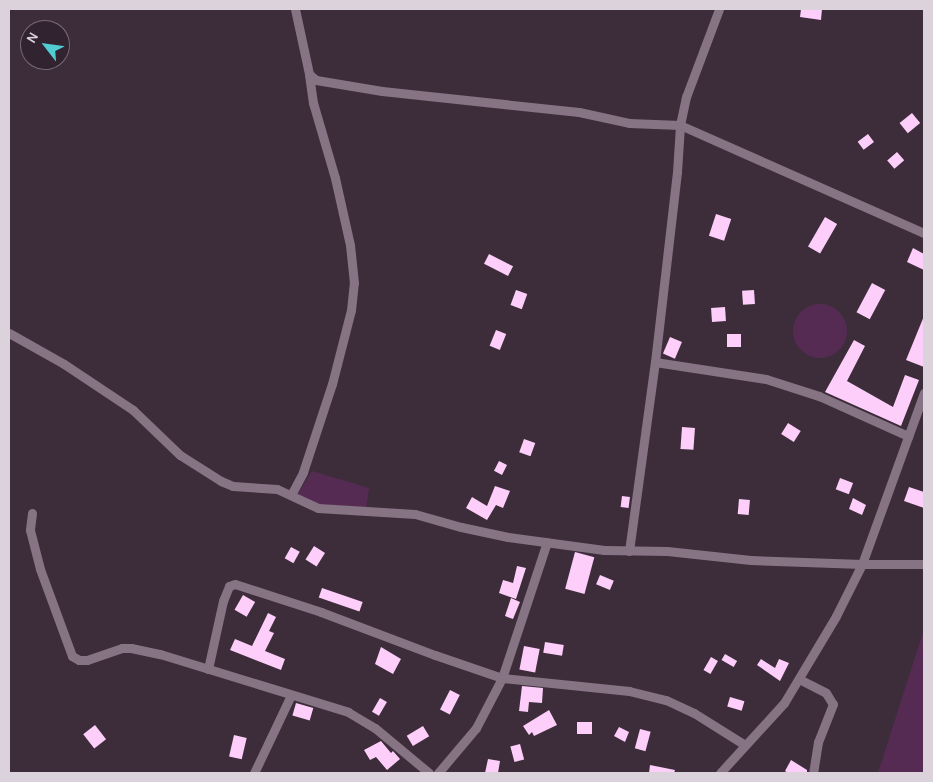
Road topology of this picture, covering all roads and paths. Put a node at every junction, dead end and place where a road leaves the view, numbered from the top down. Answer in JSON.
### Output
{"nodes":[{"id":1,"x":295,"y":9,"type":"edge"},
{"id":2,"x":719,"y":9,"type":"edge"},
{"id":3,"x":309,"y":74,"type":"junction"},
{"id":4,"x":680,"y":125,"type":"junction"},
{"id":5,"x":924,"y":233,"type":"edge"},
{"id":6,"x":9,"y":333,"type":"edge"},
{"id":7,"x":655,"y":362,"type":"junction"},
{"id":8,"x":924,"y":392,"type":"edge"},
{"id":9,"x":908,"y":436,"type":"junction"},
{"id":10,"x":291,"y":495,"type":"junction"},
{"id":11,"x":32,"y":513,"type":"dead end"},
{"id":12,"x":547,"y":542,"type":"junction"},
{"id":13,"x":629,"y":551,"type":"junction"},
{"id":14,"x":862,"y":564,"type":"junction"},
{"id":15,"x":924,"y":564,"type":"edge"},
{"id":16,"x":208,"y":669,"type":"junction"},
{"id":17,"x":502,"y":678,"type":"junction"},
{"id":18,"x":799,"y":679,"type":"junction"},
{"id":19,"x":291,"y":694,"type":"junction"},
{"id":20,"x":744,"y":745,"type":"junction"},
{"id":21,"x":254,"y":773,"type":"edge"},
{"id":22,"x":429,"y":773,"type":"edge"},
{"id":23,"x":438,"y":773,"type":"edge"},
{"id":24,"x":720,"y":773,"type":"edge"},
{"id":25,"x":813,"y":773,"type":"edge"}],
"edges":[{"from":1,"to":3,"type":"street"},
{"from":2,"to":4,"type":"street"},
{"from":3,"to":4,"type":"street"},
{"from":3,"to":10,"type":"street"},
{"from":4,"to":5,"type":"street"},
{"from":4,"to":7,"type":"street"},
{"from":6,"to":10,"type":"street"},
{"from":7,"to":9,"type":"street"},
{"from":7,"to":13,"type":"street"},
{"from":8,"to":9,"type":"street"},
{"from":9,"to":14,"type":"street"},
{"from":10,"to":12,"type":"street"},
{"from":11,"to":16,"type":"street"},
{"from":12,"to":13,"type":"street"},
{"from":12,"to":17,"type":"street"},
{"from":13,"to":14,"type":"street"},
{"from":14,"to":15,"type":"street"},
{"from":14,"to":18,"type":"street"},
{"from":16,"to":17,"type":"street"},
{"from":16,"to":19,"type":"street"},
{"from":17,"to":20,"type":"street"},
{"from":17,"to":23,"type":"street"},
{"from":18,"to":20,"type":"street"},
{"from":18,"to":25,"type":"street"},
{"from":19,"to":21,"type":"street"},
{"from":19,"to":22,"type":"street"},
{"from":20,"to":24,"type":"street"}]}
